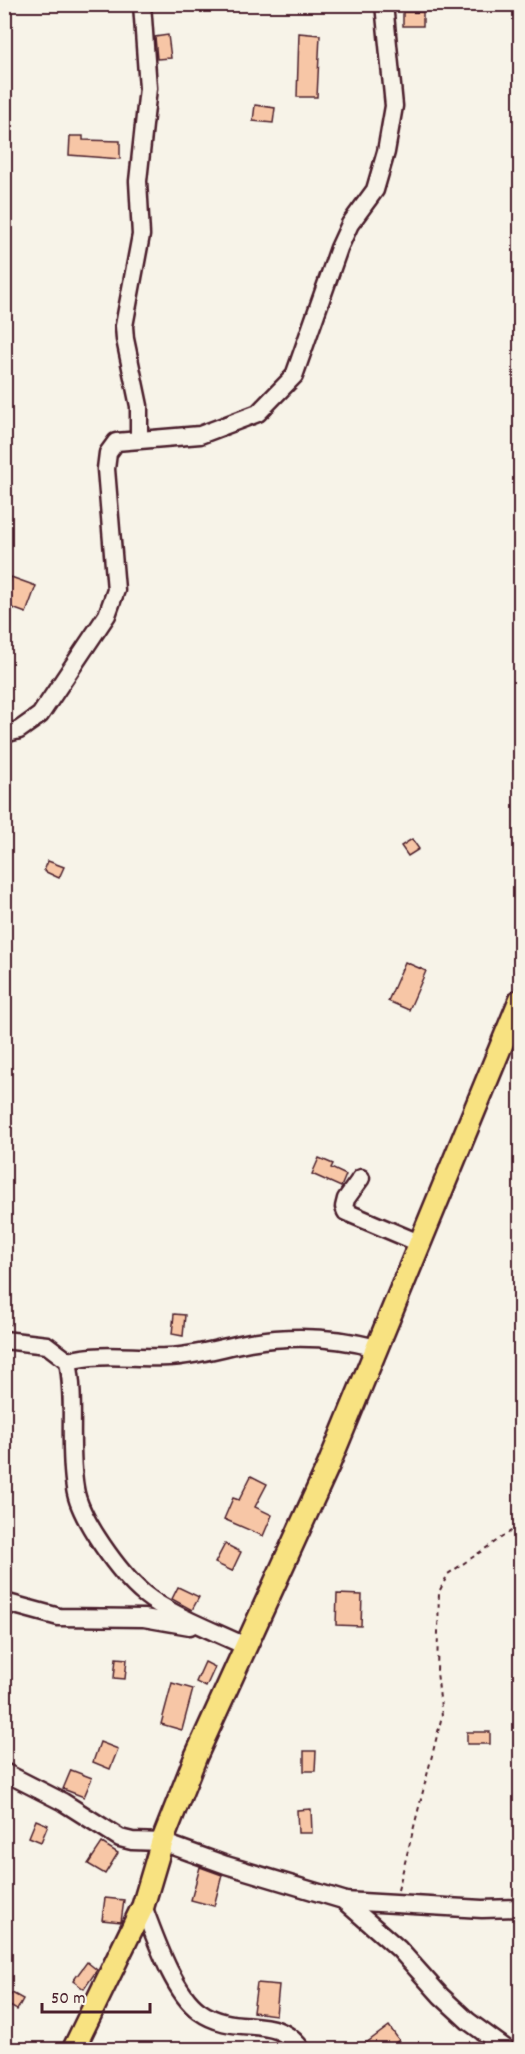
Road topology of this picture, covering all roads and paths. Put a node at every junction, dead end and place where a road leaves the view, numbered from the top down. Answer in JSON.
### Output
{"nodes":[{"id":1,"x":142,"y":4,"type":"edge"},
{"id":2,"x":384,"y":4,"type":"edge"},
{"id":3,"x":139,"y":439,"type":"junction"},
{"id":4,"x":4,"y":734,"type":"edge"},
{"id":5,"x":520,"y":1000,"type":"edge"},
{"id":6,"x":361,"y":1178,"type":"dead end"},
{"id":7,"x":418,"y":1243,"type":"junction"},
{"id":8,"x":4,"y":1340,"type":"edge"},
{"id":9,"x":377,"y":1348,"type":"junction"},
{"id":10,"x":68,"y":1361,"type":"junction"},
{"id":11,"x":520,"y":1525,"type":"edge"},
{"id":12,"x":4,"y":1602,"type":"edge"},
{"id":13,"x":214,"y":1630,"type":"junction"},
{"id":14,"x":245,"y":1646,"type":"junction"},
{"id":15,"x":4,"y":1772,"type":"edge"},
{"id":16,"x":162,"y":1842,"type":"junction"},
{"id":17,"x":343,"y":1900,"type":"junction"},
{"id":18,"x":394,"y":1904,"type":"junction"},
{"id":19,"x":143,"y":1906,"type":"junction"},
{"id":20,"x":520,"y":1908,"type":"edge"},
{"id":21,"x":520,"y":2018,"type":"edge"},
{"id":22,"x":73,"y":2049,"type":"edge"},
{"id":23,"x":302,"y":2049,"type":"edge"},
{"id":24,"x":508,"y":2049,"type":"edge"},
{"id":25,"x":516,"y":2049,"type":"edge"}],
"edges":[{"from":1,"to":3,"type":"street"},
{"from":2,"to":3,"type":"street"},
{"from":3,"to":4,"type":"street"},
{"from":5,"to":7,"type":"main road"},
{"from":6,"to":7,"type":"street"},
{"from":7,"to":9,"type":"main road"},
{"from":8,"to":10,"type":"street"},
{"from":9,"to":10,"type":"street"},
{"from":9,"to":14,"type":"main road"},
{"from":10,"to":13,"type":"street"},
{"from":11,"to":18,"type":"path"},
{"from":12,"to":13,"type":"street"},
{"from":13,"to":14,"type":"street"},
{"from":14,"to":16,"type":"main road"},
{"from":15,"to":16,"type":"street"},
{"from":16,"to":17,"type":"street"},
{"from":16,"to":19,"type":"main road"},
{"from":17,"to":18,"type":"street"},
{"from":17,"to":24,"type":"street"},
{"from":18,"to":20,"type":"street"},
{"from":19,"to":22,"type":"main road"},
{"from":19,"to":23,"type":"street"},
{"from":21,"to":25,"type":"path"}]}
